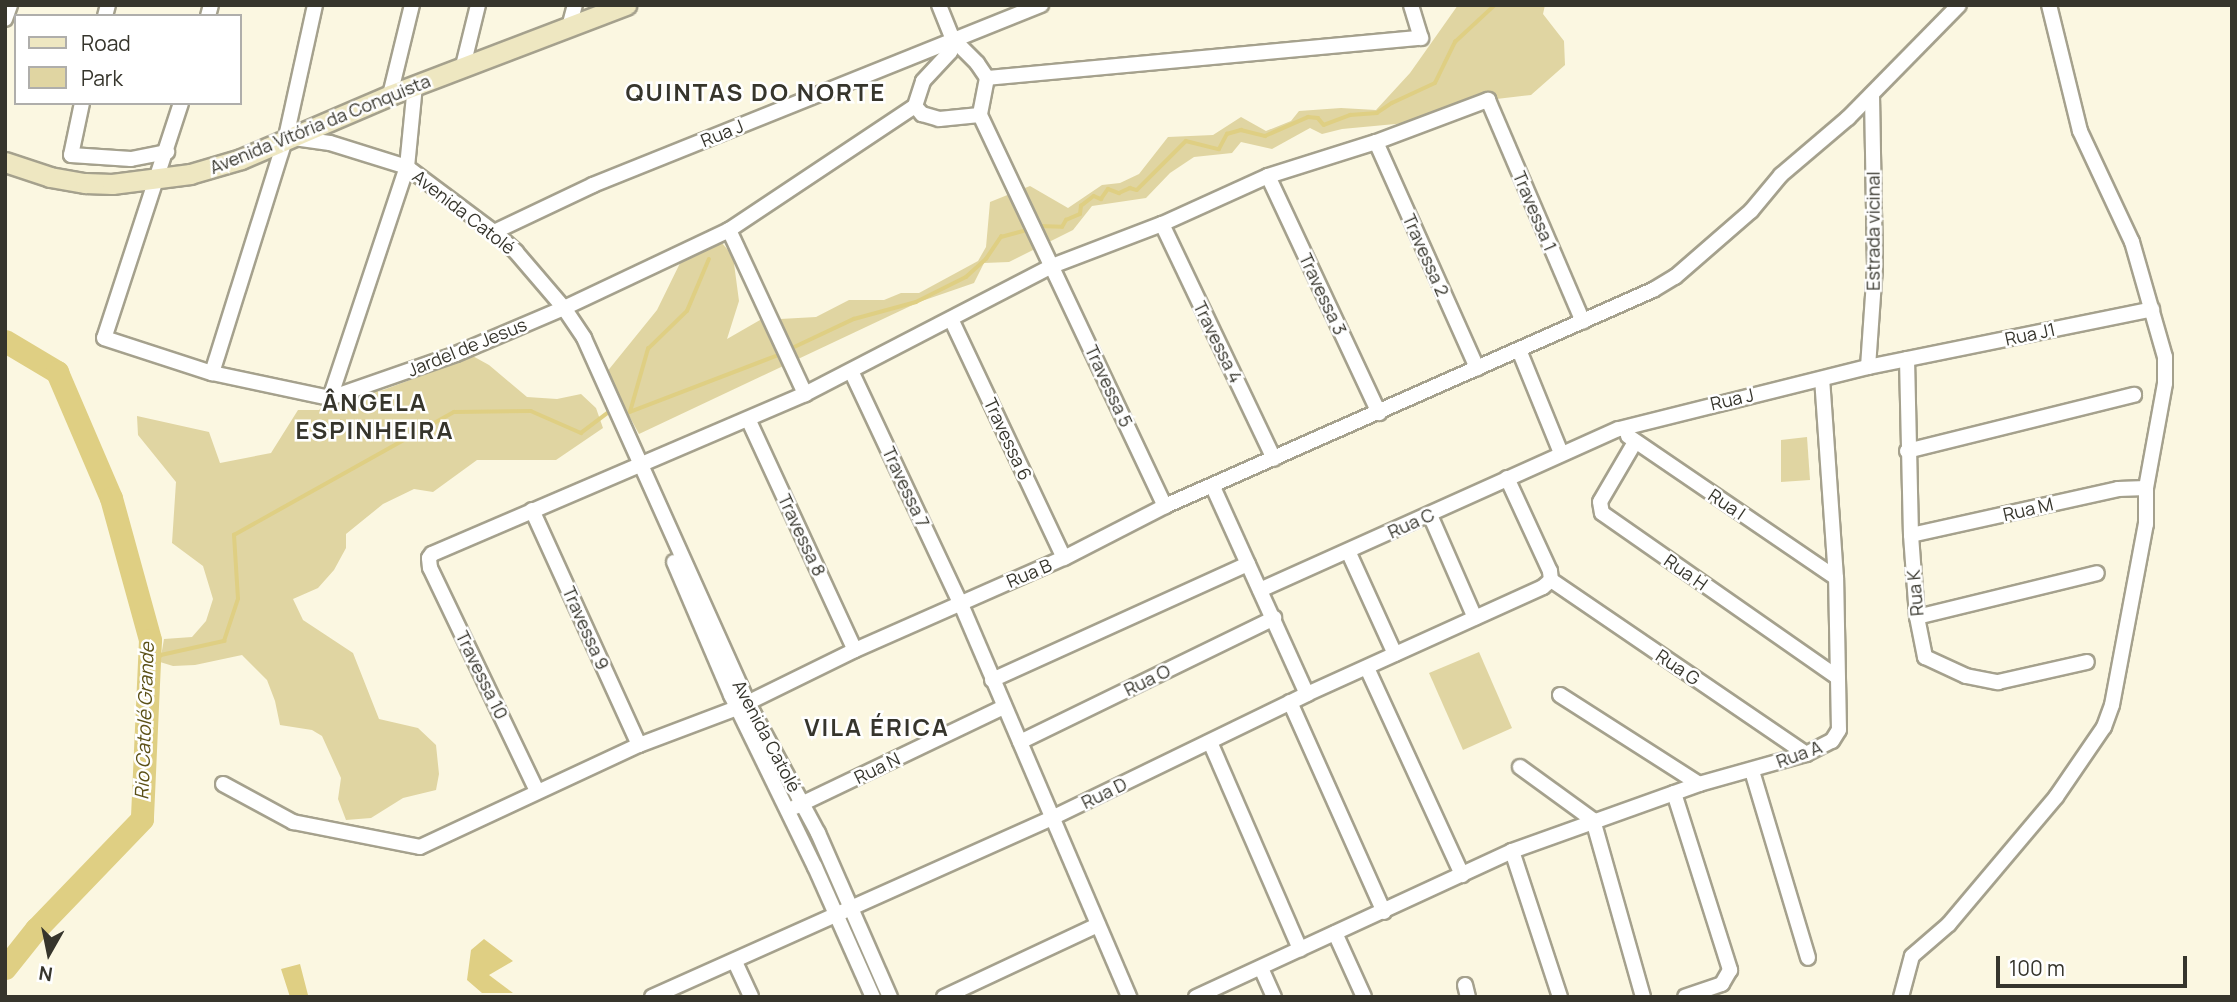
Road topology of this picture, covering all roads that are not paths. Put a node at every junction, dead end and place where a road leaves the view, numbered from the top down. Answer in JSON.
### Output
{"nodes":[{"id":1,"x":9,"y":5,"type":"edge"},
{"id":2,"x":315,"y":5,"type":"edge"},
{"id":3,"x":412,"y":5,"type":"edge"},
{"id":4,"x":478,"y":5,"type":"edge"},
{"id":5,"x":576,"y":5,"type":"edge"},
{"id":6,"x":626,"y":5,"type":"edge"},
{"id":7,"x":939,"y":5,"type":"edge"},
{"id":8,"x":1041,"y":5,"type":"edge"},
{"id":9,"x":1411,"y":5,"type":"edge"},
{"id":10,"x":1959,"y":5,"type":"edge"},
{"id":11,"x":2049,"y":5,"type":"edge"},
{"id":12,"x":5,"y":19,"type":"edge"},
{"id":13,"x":569,"y":27,"type":"junction"},
{"id":14,"x":953,"y":39,"type":"junction"},
{"id":15,"x":463,"y":66,"type":"junction"},
{"id":16,"x":987,"y":78,"type":"junction"},
{"id":17,"x":415,"y":85,"type":"junction"},
{"id":18,"x":1872,"y":94,"type":"junction"},
{"id":19,"x":390,"y":95,"type":"junction"},
{"id":20,"x":82,"y":105,"type":"edge"},
{"id":21,"x":180,"y":105,"type":"edge"},
{"id":22,"x":915,"y":106,"type":"junction"},
{"id":23,"x":980,"y":115,"type":"junction"},
{"id":24,"x":286,"y":137,"type":"junction"},
{"id":25,"x":1376,"y":142,"type":"junction"},
{"id":26,"x":167,"y":152,"type":"junction"},
{"id":27,"x":5,"y":162,"type":"edge"},
{"id":28,"x":407,"y":167,"type":"junction"},
{"id":29,"x":1268,"y":176,"type":"junction"},
{"id":30,"x":158,"y":180,"type":"junction"},
{"id":31,"x":1162,"y":225,"type":"junction"},
{"id":32,"x":729,"y":230,"type":"junction"},
{"id":33,"x":494,"y":232,"type":"junction"},
{"id":34,"x":1052,"y":267,"type":"junction"},
{"id":35,"x":564,"y":308,"type":"junction"},
{"id":36,"x":2152,"y":309,"type":"junction"},
{"id":37,"x":951,"y":319,"type":"junction"},
{"id":38,"x":1583,"y":323,"type":"junction"},
{"id":39,"x":1519,"y":350,"type":"junction"},
{"id":40,"x":1907,"y":359,"type":"junction"},
{"id":41,"x":1868,"y":368,"type":"junction"},
{"id":42,"x":1477,"y":369,"type":"junction"},
{"id":43,"x":212,"y":373,"type":"junction"},
{"id":44,"x":852,"y":373,"type":"junction"},
{"id":45,"x":1822,"y":379,"type":"junction"},
{"id":46,"x":805,"y":394,"type":"junction"},
{"id":47,"x":2134,"y":395,"type":"dead end"},
{"id":48,"x":330,"y":398,"type":"junction"},
{"id":49,"x":1379,"y":413,"type":"junction"},
{"id":50,"x":748,"y":421,"type":"junction"},
{"id":51,"x":1619,"y":429,"type":"junction"},
{"id":52,"x":1635,"y":442,"type":"junction"},
{"id":53,"x":1908,"y":451,"type":"junction"},
{"id":54,"x":1561,"y":453,"type":"junction"},
{"id":55,"x":1275,"y":459,"type":"junction"},
{"id":56,"x":641,"y":470,"type":"junction"},
{"id":57,"x":1507,"y":478,"type":"junction"},
{"id":58,"x":1213,"y":487,"type":"junction"},
{"id":59,"x":2146,"y":488,"type":"junction"},
{"id":60,"x":1165,"y":506,"type":"junction"},
{"id":61,"x":533,"y":510,"type":"junction"},
{"id":62,"x":1430,"y":515,"type":"junction"},
{"id":63,"x":1910,"y":535,"type":"junction"},
{"id":64,"x":1348,"y":551,"type":"junction"},
{"id":65,"x":1064,"y":558,"type":"junction"},
{"id":66,"x":1248,"y":564,"type":"junction"},
{"id":67,"x":2097,"y":573,"type":"dead end"},
{"id":68,"x":1836,"y":579,"type":"junction"},
{"id":69,"x":1551,"y":580,"type":"junction"},
{"id":70,"x":1259,"y":590,"type":"junction"},
{"id":71,"x":960,"y":602,"type":"junction"},
{"id":72,"x":1917,"y":617,"type":"junction"},
{"id":73,"x":1274,"y":618,"type":"junction"},
{"id":74,"x":1475,"y":618,"type":"junction"},
{"id":75,"x":855,"y":650,"type":"junction"},
{"id":76,"x":1395,"y":654,"type":"junction"},
{"id":77,"x":2087,"y":662,"type":"dead end"},
{"id":78,"x":1367,"y":668,"type":"junction"},
{"id":79,"x":1837,"y":677,"type":"junction"},
{"id":80,"x":992,"y":680,"type":"junction"},
{"id":81,"x":1307,"y":694,"type":"junction"},
{"id":82,"x":1560,"y":695,"type":"dead end"},
{"id":83,"x":1290,"y":702,"type":"junction"},
{"id":84,"x":743,"y":706,"type":"junction"},
{"id":85,"x":1004,"y":707,"type":"junction"},
{"id":86,"x":1020,"y":741,"type":"junction"},
{"id":87,"x":1210,"y":742,"type":"junction"},
{"id":88,"x":639,"y":745,"type":"junction"},
{"id":89,"x":1805,"y":754,"type":"junction"},
{"id":90,"x":1520,"y":767,"type":"dead end"},
{"id":91,"x":1752,"y":771,"type":"junction"},
{"id":92,"x":223,"y":784,"type":"dead end"},
{"id":93,"x":1699,"y":784,"type":"junction"},
{"id":94,"x":537,"y":790,"type":"junction"},
{"id":95,"x":1674,"y":793,"type":"junction"},
{"id":96,"x":803,"y":803,"type":"junction"},
{"id":97,"x":788,"y":811,"type":"junction"},
{"id":98,"x":1052,"y":818,"type":"junction"},
{"id":99,"x":1593,"y":820,"type":"junction"},
{"id":100,"x":1513,"y":851,"type":"junction"},
{"id":101,"x":1462,"y":875,"type":"junction"},
{"id":102,"x":1384,"y":912,"type":"junction"},
{"id":103,"x":844,"y":913,"type":"junction"},
{"id":104,"x":1098,"y":925,"type":"junction"},
{"id":105,"x":1335,"y":933,"type":"junction"},
{"id":106,"x":1300,"y":949,"type":"junction"},
{"id":107,"x":1808,"y":958,"type":"dead end"},
{"id":108,"x":735,"y":962,"type":"junction"},
{"id":109,"x":1261,"y":968,"type":"junction"},
{"id":110,"x":652,"y":997,"type":"edge"},
{"id":111,"x":751,"y":997,"type":"edge"},
{"id":112,"x":873,"y":997,"type":"edge"},
{"id":113,"x":890,"y":997,"type":"edge"},
{"id":114,"x":944,"y":997,"type":"edge"},
{"id":115,"x":1129,"y":997,"type":"edge"},
{"id":116,"x":1196,"y":997,"type":"edge"},
{"id":117,"x":1274,"y":997,"type":"edge"},
{"id":118,"x":1364,"y":997,"type":"edge"},
{"id":119,"x":1560,"y":997,"type":"edge"},
{"id":120,"x":1643,"y":997,"type":"edge"},
{"id":121,"x":1685,"y":997,"type":"edge"},
{"id":122,"x":1901,"y":997,"type":"edge"}],
"edges":[{"from":1,"to":12,"type":"street"},
{"from":2,"to":24,"type":"street"},
{"from":3,"to":19,"type":"street"},
{"from":4,"to":15,"type":"street"},
{"from":5,"to":13,"type":"street"},
{"from":6,"to":13,"type":"main road","name":"Avenida Vitória da Conquista"},
{"from":7,"to":14,"type":"street"},
{"from":8,"to":14,"type":"street"},
{"from":9,"to":16,"type":"street"},
{"from":10,"to":18,"type":"street","name":"Rua B"},
{"from":11,"to":36,"type":"street"},
{"from":13,"to":15,"type":"main road","name":"Avenida Vitória da Conquista"},
{"from":14,"to":16,"type":"street"},
{"from":14,"to":22,"type":"street"},
{"from":14,"to":33,"type":"street","name":"Rua J"},
{"from":15,"to":17,"type":"main road","name":"Avenida Vitória da Conquista"},
{"from":16,"to":23,"type":"street"},
{"from":17,"to":19,"type":"main road","name":"Avenida Vitória da Conquista"},
{"from":17,"to":28,"type":"street"},
{"from":18,"to":38,"type":"street","name":"Rua B"},
{"from":18,"to":41,"type":"street","name":"Estrada vicinal"},
{"from":19,"to":24,"type":"main road","name":"Avenida Vitória da Conquista"},
{"from":20,"to":26,"type":"street"},
{"from":21,"to":26,"type":"street"},
{"from":22,"to":23,"type":"street"},
{"from":22,"to":32,"type":"street","name":"Jardel de Jesus"},
{"from":23,"to":34,"type":"street","name":"Travessa 5"},
{"from":24,"to":28,"type":"street","name":"Avenida Catolé"},
{"from":24,"to":30,"type":"main road","name":"Avenida Vitória da Conquista"},
{"from":24,"to":43,"type":"street"},
{"from":25,"to":29,"type":"street"},
{"from":25,"to":38,"type":"street","name":"Travessa 1"},
{"from":25,"to":42,"type":"street","name":"Travessa 2"},
{"from":26,"to":30,"type":"street"},
{"from":27,"to":30,"type":"main road","name":"Avenida Vitória da Conquista"},
{"from":28,"to":33,"type":"street","name":"Avenida Catolé"},
{"from":28,"to":48,"type":"street"},
{"from":29,"to":31,"type":"street"},
{"from":29,"to":49,"type":"street","name":"Travessa 3"},
{"from":30,"to":43,"type":"street"},
{"from":31,"to":34,"type":"street"},
{"from":31,"to":55,"type":"street","name":"Travessa 4"},
{"from":32,"to":35,"type":"street","name":"Jardel de Jesus"},
{"from":32,"to":46,"type":"street"},
{"from":33,"to":35,"type":"street","name":"Avenida Catolé"},
{"from":34,"to":37,"type":"street"},
{"from":34,"to":60,"type":"street","name":"Travessa 5"},
{"from":35,"to":48,"type":"street","name":"Jardel de Jesus"},
{"from":35,"to":56,"type":"street","name":"Avenida Catolé"},
{"from":36,"to":40,"type":"street","name":"Rua J1"},
{"from":36,"to":59,"type":"street"},
{"from":37,"to":44,"type":"street"},
{"from":37,"to":65,"type":"street","name":"Travessa 6"},
{"from":38,"to":39,"type":"street","name":"Rua B"},
{"from":39,"to":42,"type":"street","name":"Rua B"},
{"from":39,"to":54,"type":"street"},
{"from":40,"to":41,"type":"street","name":"Rua J"},
{"from":40,"to":53,"type":"street","name":"Rua K"},
{"from":41,"to":45,"type":"street","name":"Rua J"},
{"from":42,"to":49,"type":"street","name":"Rua B"},
{"from":43,"to":48,"type":"street"},
{"from":44,"to":46,"type":"street"},
{"from":44,"to":71,"type":"street","name":"Travessa 7"},
{"from":45,"to":51,"type":"street","name":"Rua J"},
{"from":45,"to":68,"type":"street","name":"Rua A"},
{"from":46,"to":50,"type":"street"},
{"from":47,"to":53,"type":"street"},
{"from":49,"to":55,"type":"street","name":"Rua B"},
{"from":50,"to":56,"type":"street"},
{"from":50,"to":75,"type":"street","name":"Travessa 8"},
{"from":51,"to":52,"type":"street","name":"Rua I"},
{"from":51,"to":54,"type":"street","name":"Rua J"},
{"from":52,"to":68,"type":"street","name":"Rua I"},
{"from":52,"to":79,"type":"street","name":"Rua H"},
{"from":53,"to":63,"type":"street","name":"Rua K"},
{"from":54,"to":57,"type":"street","name":"Rua C"},
{"from":55,"to":58,"type":"street","name":"Rua B"},
{"from":56,"to":61,"type":"street"},
{"from":56,"to":84,"type":"street","name":"Avenida Catolé"},
{"from":57,"to":62,"type":"street","name":"Rua C"},
{"from":57,"to":69,"type":"street"},
{"from":58,"to":60,"type":"street","name":"Rua B"},
{"from":58,"to":66,"type":"street"},
{"from":59,"to":63,"type":"street","name":"Rua M"},
{"from":59,"to":122,"type":"street"},
{"from":60,"to":65,"type":"street","name":"Rua B"},
{"from":61,"to":88,"type":"street","name":"Travessa 9"},
{"from":61,"to":94,"type":"street","name":"Travessa 10"},
{"from":62,"to":64,"type":"street","name":"Rua C"},
{"from":62,"to":74,"type":"street"},
{"from":63,"to":72,"type":"street","name":"Rua K"},
{"from":64,"to":70,"type":"street","name":"Rua C"},
{"from":64,"to":76,"type":"street"},
{"from":65,"to":71,"type":"street","name":"Rua B"},
{"from":66,"to":70,"type":"street"},
{"from":66,"to":80,"type":"street"},
{"from":67,"to":72,"type":"street"},
{"from":68,"to":79,"type":"street","name":"Rua A"},
{"from":69,"to":74,"type":"street","name":"Rua D"},
{"from":69,"to":89,"type":"street","name":"Rua G"},
{"from":70,"to":73,"type":"street"},
{"from":71,"to":75,"type":"street","name":"Rua B"},
{"from":71,"to":80,"type":"street","name":"Travessa 7"},
{"from":72,"to":77,"type":"street","name":"Rua K"},
{"from":73,"to":81,"type":"street"},
{"from":73,"to":86,"type":"street","name":"Rua O"},
{"from":74,"to":76,"type":"street","name":"Rua D"},
{"from":75,"to":84,"type":"street","name":"Rua B"},
{"from":76,"to":78,"type":"street","name":"Rua D"},
{"from":78,"to":81,"type":"street","name":"Rua D"},
{"from":78,"to":101,"type":"street"},
{"from":79,"to":89,"type":"street","name":"Rua A"},
{"from":80,"to":85,"type":"street","name":"Travessa 7"},
{"from":81,"to":83,"type":"street","name":"Rua D"},
{"from":82,"to":93,"type":"street"},
{"from":83,"to":87,"type":"street","name":"Rua D"},
{"from":83,"to":102,"type":"street"},
{"from":84,"to":88,"type":"street","name":"Rua B"},
{"from":84,"to":96,"type":"street","name":"Avenida Catolé"},
{"from":84,"to":97,"type":"street","name":"Avenida Catolé"},
{"from":85,"to":86,"type":"street","name":"Travessa 7"},
{"from":85,"to":96,"type":"street","name":"Rua N"},
{"from":86,"to":98,"type":"street","name":"Travessa 7"},
{"from":87,"to":98,"type":"street","name":"Rua D"},
{"from":87,"to":106,"type":"street"},
{"from":88,"to":94,"type":"street","name":"Rua B"},
{"from":89,"to":91,"type":"street","name":"Rua A"},
{"from":90,"to":99,"type":"street"},
{"from":91,"to":93,"type":"street","name":"Rua A"},
{"from":91,"to":107,"type":"street"},
{"from":92,"to":94,"type":"street","name":"Rua B"},
{"from":93,"to":95,"type":"street","name":"Rua A"},
{"from":95,"to":99,"type":"street","name":"Rua A"},
{"from":95,"to":121,"type":"street"},
{"from":96,"to":97,"type":"street","name":"Rua N"},
{"from":96,"to":103,"type":"street","name":"Avenida Catolé"},
{"from":97,"to":103,"type":"street","name":"Avenida Catolé"},
{"from":98,"to":103,"type":"street","name":"Rua D"},
{"from":98,"to":104,"type":"street","name":"Travessa 7"},
{"from":99,"to":100,"type":"street","name":"Rua A"},
{"from":99,"to":120,"type":"street"},
{"from":100,"to":101,"type":"street","name":"Rua A"},
{"from":100,"to":119,"type":"street"},
{"from":101,"to":102,"type":"street","name":"Rua A"},
{"from":102,"to":105,"type":"street","name":"Rua A"},
{"from":103,"to":108,"type":"street","name":"Rua D"},
{"from":103,"to":112,"type":"street","name":"Avenida Catolé"},
{"from":103,"to":113,"type":"street","name":"Avenida Catolé"},
{"from":104,"to":114,"type":"street"},
{"from":104,"to":115,"type":"street","name":"Travessa 7"},
{"from":105,"to":106,"type":"street","name":"Rua A"},
{"from":105,"to":118,"type":"street"},
{"from":106,"to":109,"type":"street","name":"Rua A"},
{"from":108,"to":110,"type":"street","name":"Rua D"},
{"from":108,"to":111,"type":"street"},
{"from":109,"to":116,"type":"street","name":"Rua A"},
{"from":109,"to":117,"type":"street"}]}
